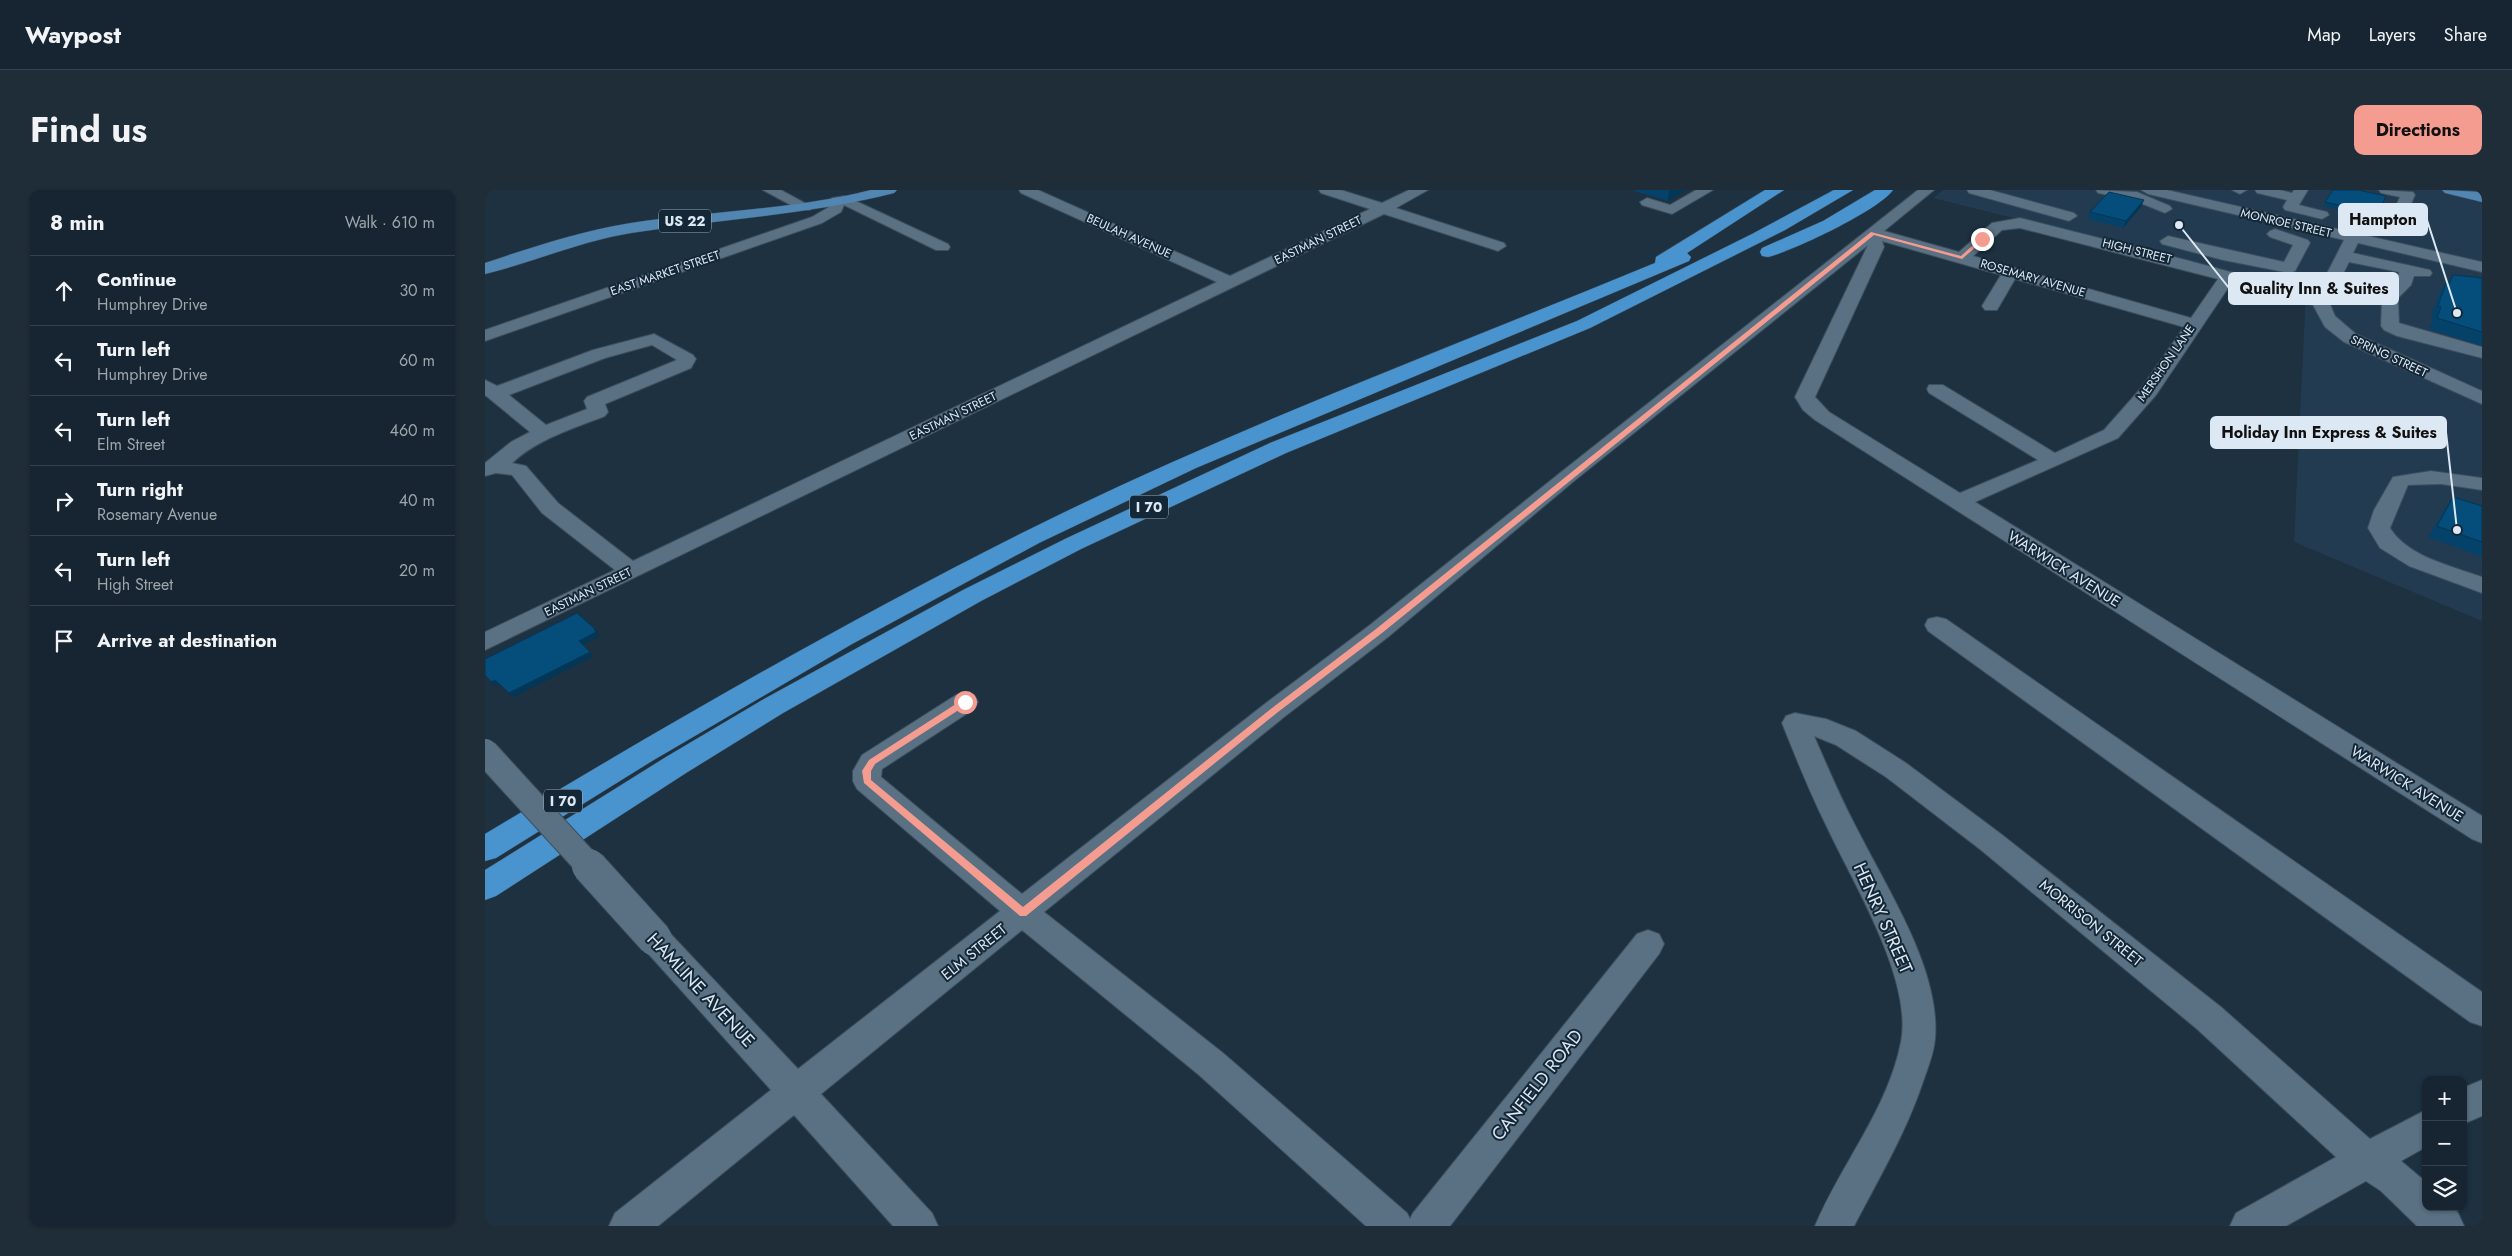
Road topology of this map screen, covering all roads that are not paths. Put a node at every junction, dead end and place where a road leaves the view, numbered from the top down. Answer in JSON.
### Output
{"nodes":[{"id":1,"x":770,"y":190,"type":"edge"},
{"id":2,"x":889,"y":190,"type":"edge"},
{"id":3,"x":1026,"y":190,"type":"edge"},
{"id":4,"x":1326,"y":190,"type":"edge"},
{"id":5,"x":1421,"y":190,"type":"edge"},
{"id":6,"x":1706,"y":190,"type":"edge"},
{"id":7,"x":1775,"y":190,"type":"edge"},
{"id":8,"x":1813,"y":190,"type":"edge"},
{"id":9,"x":1845,"y":190,"type":"edge"},
{"id":10,"x":1885,"y":190,"type":"edge"},
{"id":11,"x":1927,"y":190,"type":"edge"},
{"id":12,"x":1974,"y":190,"type":"edge"},
{"id":13,"x":2103,"y":190,"type":"edge"},
{"id":14,"x":2148,"y":190,"type":"edge"},
{"id":15,"x":2239,"y":190,"type":"edge"},
{"id":16,"x":2262,"y":190,"type":"edge"},
{"id":17,"x":2386,"y":190,"type":"edge"},
{"id":18,"x":2451,"y":190,"type":"edge"},
{"id":19,"x":2298,"y":194,"type":"edge"},
{"id":20,"x":2177,"y":197,"type":"junction"},
{"id":21,"x":2482,"y":197,"type":"edge"},
{"id":22,"x":841,"y":200,"type":"junction"},
{"id":23,"x":1647,"y":202,"type":"dead end"},
{"id":24,"x":805,"y":207,"type":"junction"},
{"id":25,"x":2161,"y":208,"type":"junction"},
{"id":26,"x":1382,"y":209,"type":"junction"},
{"id":27,"x":2226,"y":209,"type":"junction"},
{"id":28,"x":2185,"y":214,"type":"dead end"},
{"id":29,"x":2087,"y":220,"type":"dead end"},
{"id":30,"x":2239,"y":226,"type":"dead end"},
{"id":31,"x":2279,"y":228,"type":"junction"},
{"id":32,"x":1873,"y":233,"type":"junction"},
{"id":33,"x":2149,"y":236,"type":"dead end"},
{"id":34,"x":2353,"y":238,"type":"junction"},
{"id":35,"x":1498,"y":246,"type":"dead end"},
{"id":36,"x":942,"y":247,"type":"dead end"},
{"id":37,"x":2344,"y":256,"type":"junction"},
{"id":38,"x":1962,"y":258,"type":"junction"},
{"id":39,"x":2482,"y":268,"type":"edge"},
{"id":40,"x":485,"y":269,"type":"edge"},
{"id":41,"x":2407,"y":270,"type":"junction"},
{"id":42,"x":1644,"y":272,"type":"junction"},
{"id":43,"x":2011,"y":272,"type":"junction"},
{"id":44,"x":2438,"y":275,"type":"dead end"},
{"id":45,"x":2228,"y":276,"type":"junction"},
{"id":46,"x":1231,"y":282,"type":"junction"},
{"id":47,"x":2321,"y":302,"type":"junction"},
{"id":48,"x":1991,"y":306,"type":"dead end"},
{"id":49,"x":2193,"y":324,"type":"junction"},
{"id":50,"x":1574,"y":329,"type":"junction"},
{"id":51,"x":485,"y":336,"type":"edge"},
{"id":52,"x":2482,"y":353,"type":"edge"},
{"id":53,"x":1936,"y":389,"type":"dead end"},
{"id":54,"x":490,"y":390,"type":"edge"},
{"id":55,"x":2482,"y":398,"type":"edge"},
{"id":56,"x":544,"y":433,"type":"junction"},
{"id":57,"x":2054,"y":461,"type":"junction"},
{"id":58,"x":490,"y":469,"type":"edge"},
{"id":59,"x":2482,"y":484,"type":"edge"},
{"id":60,"x":1958,"y":502,"type":"junction"},
{"id":61,"x":631,"y":571,"type":"junction"},
{"id":62,"x":2482,"y":586,"type":"edge"},
{"id":63,"x":1937,"y":625,"type":"dead end"},
{"id":64,"x":485,"y":642,"type":"edge"},
{"id":65,"x":965,"y":702,"type":"dead end"},
{"id":66,"x":1795,"y":723,"type":"joint"},
{"id":67,"x":485,"y":752,"type":"edge"},
{"id":68,"x":2482,"y":831,"type":"edge"},
{"id":69,"x":485,"y":849,"type":"edge"},
{"id":70,"x":485,"y":887,"type":"edge"},
{"id":71,"x":1023,"y":913,"type":"junction"},
{"id":72,"x":1648,"y":944,"type":"dead end"},
{"id":73,"x":2482,"y":1011,"type":"edge"},
{"id":74,"x":797,"y":1094,"type":"junction"},
{"id":75,"x":2482,"y":1097,"type":"edge"},
{"id":76,"x":2467,"y":1105,"type":"edge"},
{"id":77,"x":2422,"y":1129,"type":"edge"},
{"id":78,"x":2365,"y":1159,"type":"junction"},
{"id":79,"x":629,"y":1226,"type":"edge"},
{"id":80,"x":919,"y":1226,"type":"edge"},
{"id":81,"x":1394,"y":1226,"type":"edge"},
{"id":82,"x":1426,"y":1226,"type":"edge"},
{"id":83,"x":1834,"y":1226,"type":"edge"},
{"id":84,"x":2249,"y":1226,"type":"edge"},
{"id":85,"x":2445,"y":1226,"type":"edge"}],
"edges":[{"from":1,"to":24,"type":"street"},
{"from":2,"to":22,"type":"main road","number":"US 22"},
{"from":3,"to":46,"type":"street","name":"BEULAH AVENUE"},
{"from":4,"to":26,"type":"street"},
{"from":5,"to":26,"type":"street","name":"EASTMAN STREET"},
{"from":6,"to":23,"type":"street"},
{"from":7,"to":42,"type":"highway"},
{"from":8,"to":42,"type":"highway","number":"I 70"},
{"from":9,"to":50,"type":"highway","number":"I 70"},
{"from":10,"to":50,"type":"highway"},
{"from":11,"to":32,"type":"street","name":"ELM STREET"},
{"from":12,"to":29,"type":"street"},
{"from":13,"to":25,"type":"street"},
{"from":14,"to":20,"type":"street","name":"MONROE STREET"},
{"from":15,"to":27,"type":"street"},
{"from":16,"to":19,"type":"street"},
{"from":17,"to":19,"type":"street"},
{"from":18,"to":21,"type":"main road"},
{"from":20,"to":25,"type":"street"},
{"from":20,"to":27,"type":"street","name":"MONROE STREET"},
{"from":22,"to":24,"type":"main road","number":"US 22"},
{"from":22,"to":36,"type":"street"},
{"from":22,"to":51,"type":"street","name":"EAST MARKET STREET"},
{"from":24,"to":40,"type":"main road","number":"US 22"},
{"from":25,"to":28,"type":"street"},
{"from":26,"to":35,"type":"street"},
{"from":26,"to":46,"type":"street","name":"EASTMAN STREET"},
{"from":27,"to":31,"type":"street","name":"MONROE STREET"},
{"from":30,"to":31,"type":"street"},
{"from":31,"to":33,"type":"street"},
{"from":31,"to":34,"type":"street","name":"MONROE STREET"},
{"from":32,"to":38,"type":"street","name":"ROSEMARY AVENUE"},
{"from":32,"to":60,"type":"street","name":"WARWICK AVENUE"},
{"from":32,"to":71,"type":"street","name":"ELM STREET"},
{"from":34,"to":37,"type":"street"},
{"from":34,"to":39,"type":"street","name":"MONROE STREET"},
{"from":37,"to":41,"type":"street"},
{"from":37,"to":47,"type":"street"},
{"from":38,"to":43,"type":"street","name":"ROSEMARY AVENUE"},
{"from":38,"to":45,"type":"street","name":"HIGH STREET"},
{"from":41,"to":44,"type":"street"},
{"from":41,"to":52,"type":"street"},
{"from":42,"to":69,"type":"highway","number":"I 70"},
{"from":43,"to":48,"type":"street"},
{"from":43,"to":49,"type":"street","name":"ROSEMARY AVENUE"},
{"from":45,"to":47,"type":"street","name":"HIGH STREET"},
{"from":45,"to":49,"type":"street","name":"MERSHON LANE"},
{"from":46,"to":61,"type":"street","name":"EASTMAN STREET"},
{"from":47,"to":55,"type":"street","name":"SPRING STREET"},
{"from":49,"to":57,"type":"street","name":"MERSHON LANE"},
{"from":50,"to":70,"type":"highway","number":"I 70"},
{"from":53,"to":57,"type":"street"},
{"from":54,"to":56,"type":"street"},
{"from":54,"to":56,"type":"street"},
{"from":56,"to":58,"type":"street"},
{"from":57,"to":60,"type":"street","name":"MERSHON LANE"},
{"from":58,"to":61,"type":"street"},
{"from":59,"to":62,"type":"street"},
{"from":60,"to":68,"type":"street","name":"WARWICK AVENUE"},
{"from":61,"to":64,"type":"street","name":"EASTMAN STREET"},
{"from":63,"to":73,"type":"street"},
{"from":65,"to":71,"type":"street"},
{"from":66,"to":78,"type":"street","name":"MORRISON STREET"},
{"from":66,"to":83,"type":"street","name":"HENRY STREET"},
{"from":67,"to":74,"type":"street","name":"HAMLINE AVENUE","bridge":true},
{"from":71,"to":74,"type":"street","name":"ELM STREET"},
{"from":71,"to":81,"type":"street"},
{"from":72,"to":82,"type":"street","name":"CANFIELD ROAD"},
{"from":74,"to":79,"type":"street","name":"ELM STREET"},
{"from":74,"to":80,"type":"street","name":"HAMLINE AVENUE"},
{"from":75,"to":76,"type":"street"},
{"from":77,"to":78,"type":"street"},
{"from":78,"to":84,"type":"street"},
{"from":78,"to":85,"type":"street","name":"MORRISON STREET"}]}
